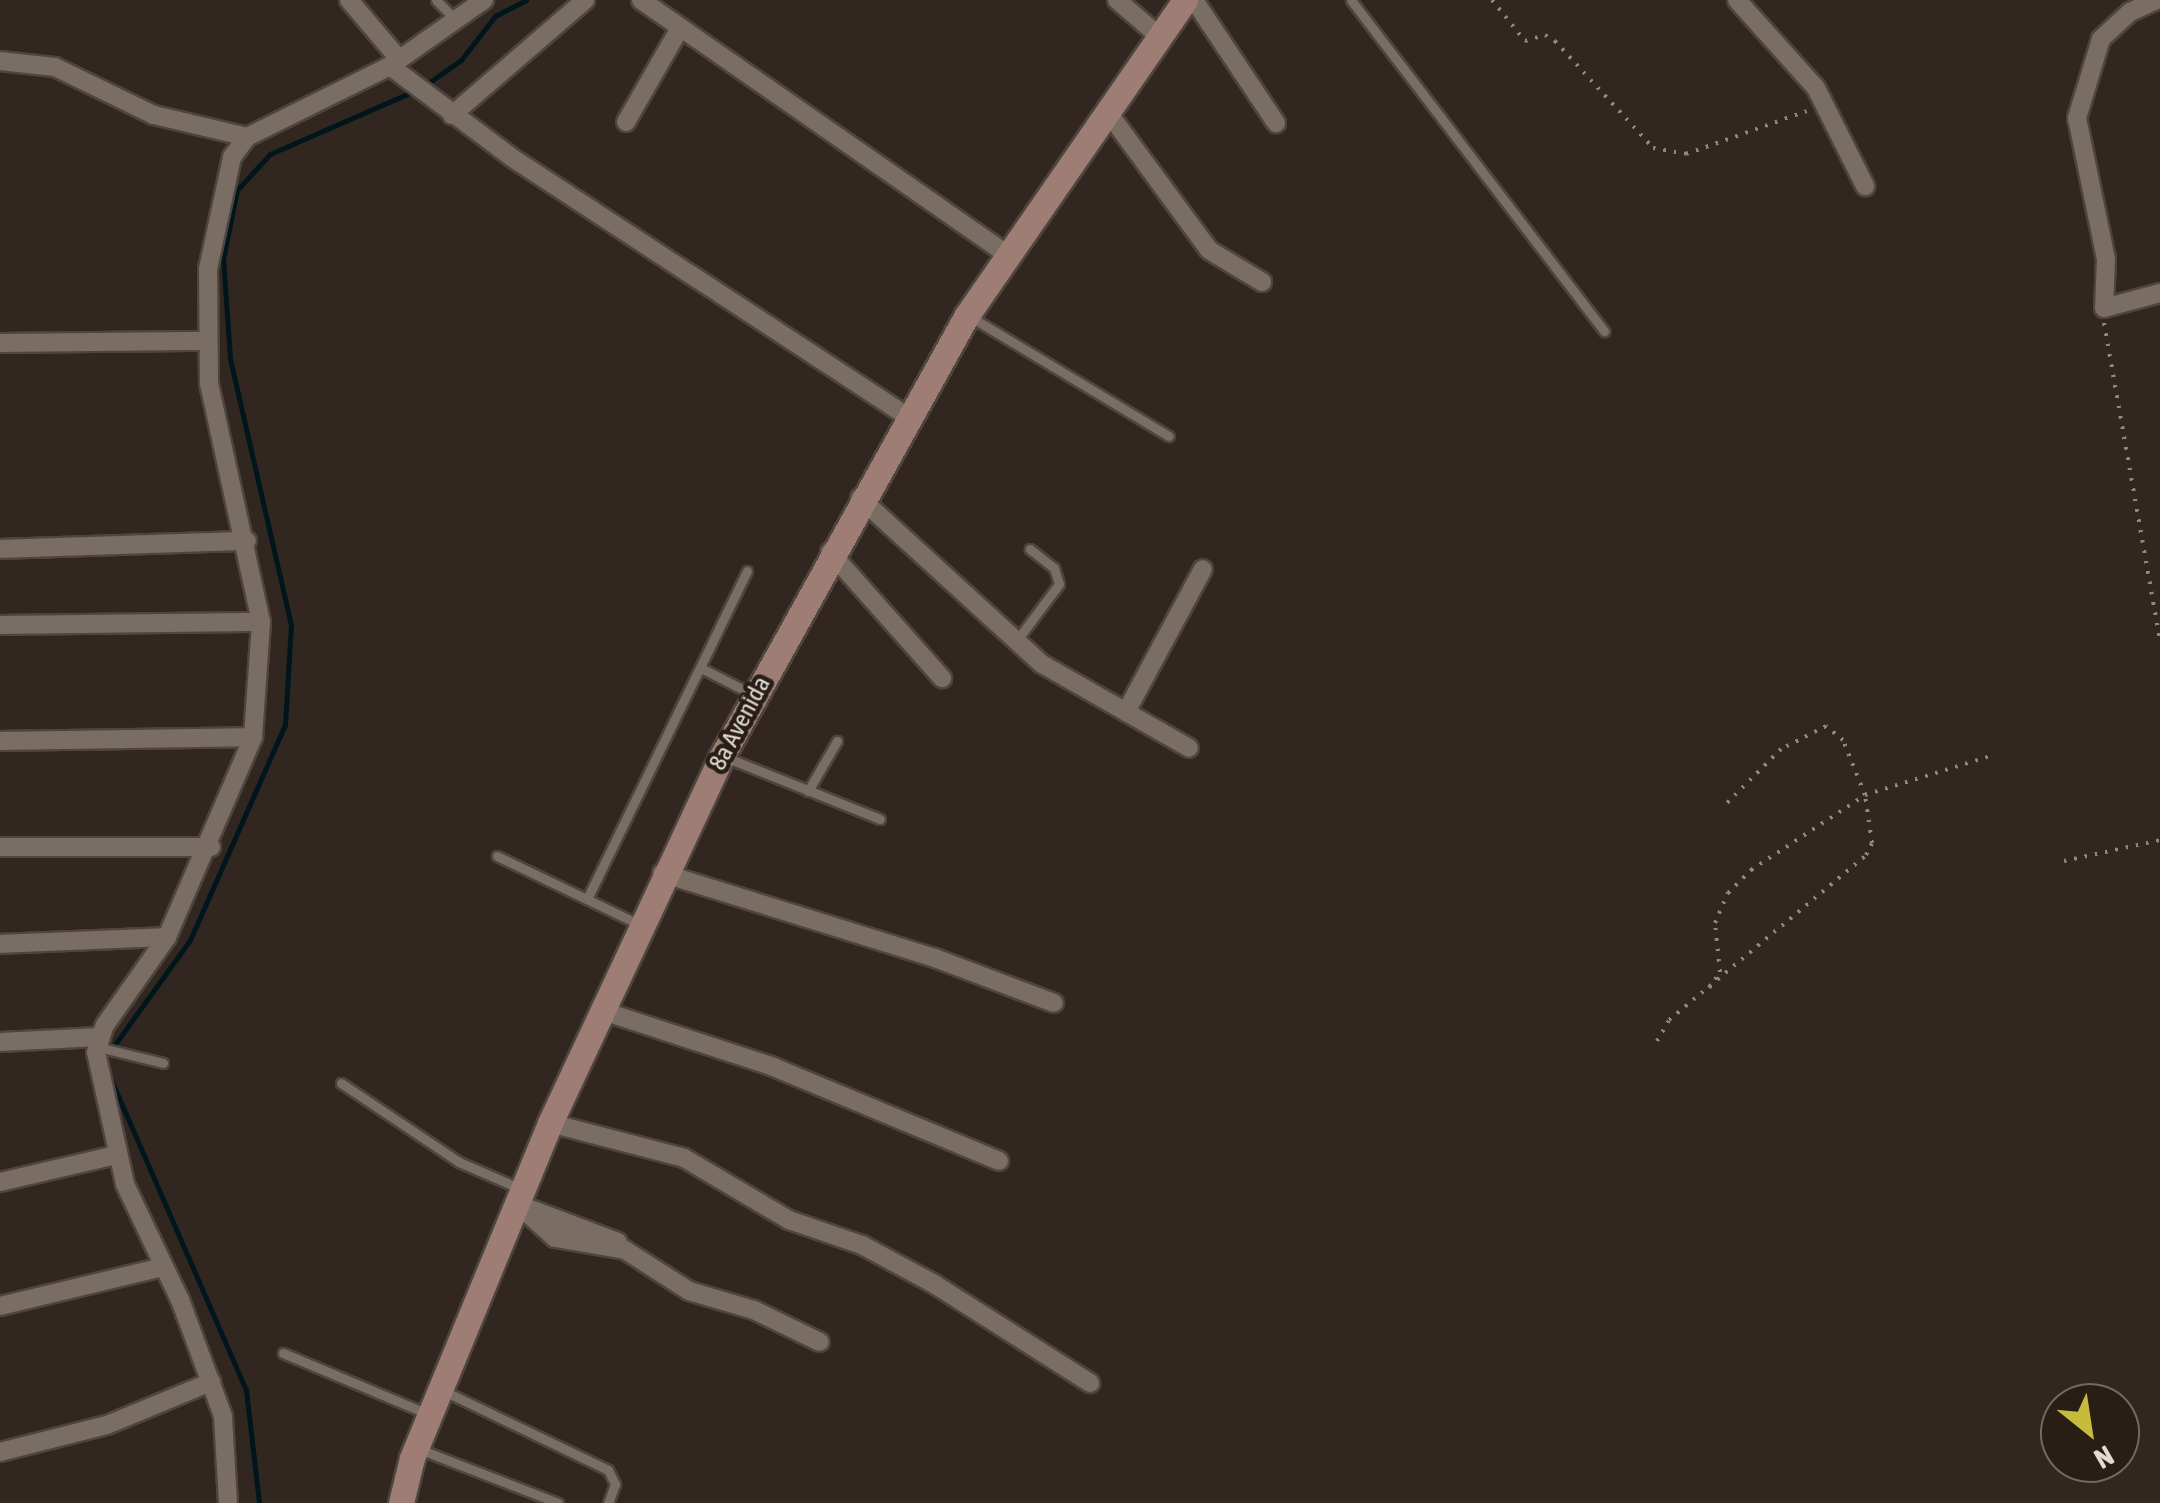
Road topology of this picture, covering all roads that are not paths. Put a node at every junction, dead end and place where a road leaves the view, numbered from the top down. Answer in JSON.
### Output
{"nodes":[{"id":1,"x":349,"y":0,"type":"edge"},
{"id":2,"x":436,"y":0,"type":"edge"},
{"id":3,"x":484,"y":0,"type":"edge"},
{"id":4,"x":584,"y":0,"type":"edge"},
{"id":5,"x":641,"y":0,"type":"edge"},
{"id":6,"x":1117,"y":0,"type":"edge"},
{"id":7,"x":1185,"y":0,"type":"edge"},
{"id":8,"x":1194,"y":0,"type":"edge"},
{"id":9,"x":1351,"y":0,"type":"edge"},
{"id":10,"x":1737,"y":0,"type":"edge"},
{"id":11,"x":2156,"y":0,"type":"edge"},
{"id":12,"x":457,"y":21,"type":"junction"},
{"id":13,"x":679,"y":30,"type":"junction"},
{"id":14,"x":1160,"y":36,"type":"junction"},
{"id":15,"x":0,"y":61,"type":"edge"},
{"id":16,"x":394,"y":62,"type":"junction"},
{"id":17,"x":447,"y":111,"type":"junction"},
{"id":18,"x":1106,"y":111,"type":"junction"},
{"id":19,"x":626,"y":122,"type":"dead end"},
{"id":20,"x":1276,"y":124,"type":"dead end"},
{"id":21,"x":247,"y":137,"type":"junction"},
{"id":22,"x":1865,"y":186,"type":"dead end"},
{"id":23,"x":1007,"y":254,"type":"junction"},
{"id":24,"x":1262,"y":282,"type":"dead end"},
{"id":25,"x":2160,"y":294,"type":"edge"},
{"id":26,"x":967,"y":315,"type":"junction"},
{"id":27,"x":1604,"y":331,"type":"dead end"},
{"id":28,"x":204,"y":341,"type":"junction"},
{"id":29,"x":0,"y":343,"type":"edge"},
{"id":30,"x":906,"y":415,"type":"junction"},
{"id":31,"x":1168,"y":436,"type":"dead end"},
{"id":32,"x":860,"y":498,"type":"junction"},
{"id":33,"x":247,"y":541,"type":"junction"},
{"id":34,"x":0,"y":549,"type":"edge"},
{"id":35,"x":1030,"y":549,"type":"dead end"},
{"id":36,"x":830,"y":552,"type":"junction"},
{"id":37,"x":1203,"y":569,"type":"dead end"},
{"id":38,"x":747,"y":571,"type":"dead end"},
{"id":39,"x":261,"y":622,"type":"junction"},
{"id":40,"x":0,"y":625,"type":"edge"},
{"id":41,"x":1016,"y":640,"type":"junction"},
{"id":42,"x":702,"y":668,"type":"junction"},
{"id":43,"x":942,"y":678,"type":"dead end"},
{"id":44,"x":754,"y":695,"type":"junction"},
{"id":45,"x":1126,"y":712,"type":"junction"},
{"id":46,"x":254,"y":737,"type":"junction"},
{"id":47,"x":0,"y":741,"type":"edge"},
{"id":48,"x":837,"y":741,"type":"dead end"},
{"id":49,"x":1189,"y":748,"type":"dead end"},
{"id":50,"x":722,"y":756,"type":"junction"},
{"id":51,"x":808,"y":791,"type":"junction"},
{"id":52,"x":880,"y":819,"type":"dead end"},
{"id":53,"x":210,"y":847,"type":"junction"},
{"id":54,"x":0,"y":848,"type":"edge"},
{"id":55,"x":497,"y":856,"type":"dead end"},
{"id":56,"x":662,"y":872,"type":"junction"},
{"id":57,"x":587,"y":899,"type":"junction"},
{"id":58,"x":638,"y":924,"type":"junction"},
{"id":59,"x":167,"y":937,"type":"junction"},
{"id":60,"x":0,"y":944,"type":"edge"},
{"id":61,"x":1054,"y":1003,"type":"dead end"},
{"id":62,"x":600,"y":1010,"type":"junction"},
{"id":63,"x":0,"y":1042,"type":"edge"},
{"id":64,"x":99,"y":1044,"type":"junction"},
{"id":65,"x":163,"y":1062,"type":"dead end"},
{"id":66,"x":342,"y":1083,"type":"dead end"},
{"id":67,"x":550,"y":1123,"type":"junction"},
{"id":68,"x":116,"y":1155,"type":"junction"},
{"id":69,"x":999,"y":1160,"type":"dead end"},
{"id":70,"x":0,"y":1182,"type":"edge"},
{"id":71,"x":519,"y":1196,"type":"junction"},
{"id":72,"x":163,"y":1267,"type":"junction"},
{"id":73,"x":0,"y":1306,"type":"edge"},
{"id":74,"x":820,"y":1342,"type":"dead end"},
{"id":75,"x":283,"y":1353,"type":"dead end"},
{"id":76,"x":211,"y":1382,"type":"junction"},
{"id":77,"x":1090,"y":1383,"type":"dead end"},
{"id":78,"x":442,"y":1390,"type":"junction"},
{"id":79,"x":431,"y":1415,"type":"junction"},
{"id":80,"x":416,"y":1448,"type":"junction"},
{"id":81,"x":0,"y":1452,"type":"edge"},
{"id":82,"x":228,"y":1503,"type":"edge"},
{"id":83,"x":401,"y":1503,"type":"edge"},
{"id":84,"x":558,"y":1503,"type":"edge"},
{"id":85,"x":608,"y":1503,"type":"edge"}],
"edges":[{"from":1,"to":16,"type":"street"},
{"from":2,"to":12,"type":"lane"},
{"from":3,"to":12,"type":"street"},
{"from":4,"to":17,"type":"street"},
{"from":5,"to":13,"type":"street"},
{"from":6,"to":14,"type":"street"},
{"from":7,"to":14,"type":"street","name":"8a Avenida"},
{"from":8,"to":20,"type":"street"},
{"from":9,"to":27,"type":"lane"},
{"from":10,"to":22,"type":"street"},
{"from":11,"to":25,"type":"street"},
{"from":12,"to":16,"type":"street"},
{"from":13,"to":19,"type":"street"},
{"from":13,"to":23,"type":"street"},
{"from":14,"to":18,"type":"street","name":"8a Avenida"},
{"from":15,"to":21,"type":"street"},
{"from":16,"to":17,"type":"street"},
{"from":16,"to":21,"type":"street"},
{"from":17,"to":30,"type":"street"},
{"from":18,"to":23,"type":"street","name":"8a Avenida"},
{"from":18,"to":24,"type":"street"},
{"from":21,"to":28,"type":"street"},
{"from":23,"to":26,"type":"street","name":"8a Avenida"},
{"from":26,"to":30,"type":"street","name":"8a Avenida"},
{"from":26,"to":31,"type":"lane"},
{"from":28,"to":29,"type":"street"},
{"from":28,"to":33,"type":"street"},
{"from":30,"to":32,"type":"street","name":"8a Avenida"},
{"from":32,"to":36,"type":"street","name":"8a Avenida"},
{"from":32,"to":41,"type":"street"},
{"from":33,"to":34,"type":"street"},
{"from":33,"to":39,"type":"street"},
{"from":35,"to":41,"type":"lane"},
{"from":36,"to":43,"type":"street"},
{"from":36,"to":44,"type":"street","name":"8a Avenida"},
{"from":37,"to":45,"type":"street"},
{"from":38,"to":42,"type":"lane"},
{"from":39,"to":40,"type":"street"},
{"from":39,"to":46,"type":"street"},
{"from":41,"to":45,"type":"street"},
{"from":42,"to":44,"type":"lane"},
{"from":42,"to":57,"type":"lane"},
{"from":44,"to":50,"type":"street","name":"8a Avenida"},
{"from":45,"to":49,"type":"street"},
{"from":46,"to":47,"type":"street"},
{"from":46,"to":53,"type":"street"},
{"from":48,"to":51,"type":"lane"},
{"from":50,"to":51,"type":"lane"},
{"from":50,"to":56,"type":"street","name":"8a Avenida"},
{"from":51,"to":52,"type":"lane"},
{"from":53,"to":54,"type":"street"},
{"from":53,"to":59,"type":"street"},
{"from":55,"to":57,"type":"lane"},
{"from":56,"to":58,"type":"street","name":"8a Avenida"},
{"from":56,"to":61,"type":"street"},
{"from":57,"to":58,"type":"lane"},
{"from":58,"to":62,"type":"street","name":"8a Avenida"},
{"from":59,"to":60,"type":"street"},
{"from":59,"to":64,"type":"street"},
{"from":62,"to":67,"type":"street","name":"8a Avenida"},
{"from":62,"to":69,"type":"street"},
{"from":63,"to":64,"type":"street"},
{"from":64,"to":65,"type":"lane"},
{"from":64,"to":68,"type":"street"},
{"from":66,"to":71,"type":"lane"},
{"from":67,"to":71,"type":"street","name":"8a Avenida"},
{"from":67,"to":77,"type":"street"},
{"from":68,"to":70,"type":"street"},
{"from":68,"to":72,"type":"street"},
{"from":71,"to":74,"type":"street"},
{"from":71,"to":78,"type":"street","name":"8a Avenida"},
{"from":72,"to":73,"type":"street"},
{"from":72,"to":76,"type":"street"},
{"from":75,"to":79,"type":"lane"},
{"from":76,"to":81,"type":"street"},
{"from":76,"to":82,"type":"street"},
{"from":78,"to":79,"type":"street","name":"8a Avenida"},
{"from":78,"to":85,"type":"lane"},
{"from":79,"to":80,"type":"street","name":"8a Avenida"},
{"from":80,"to":83,"type":"street","name":"8a Avenida"},
{"from":80,"to":84,"type":"lane"}]}
